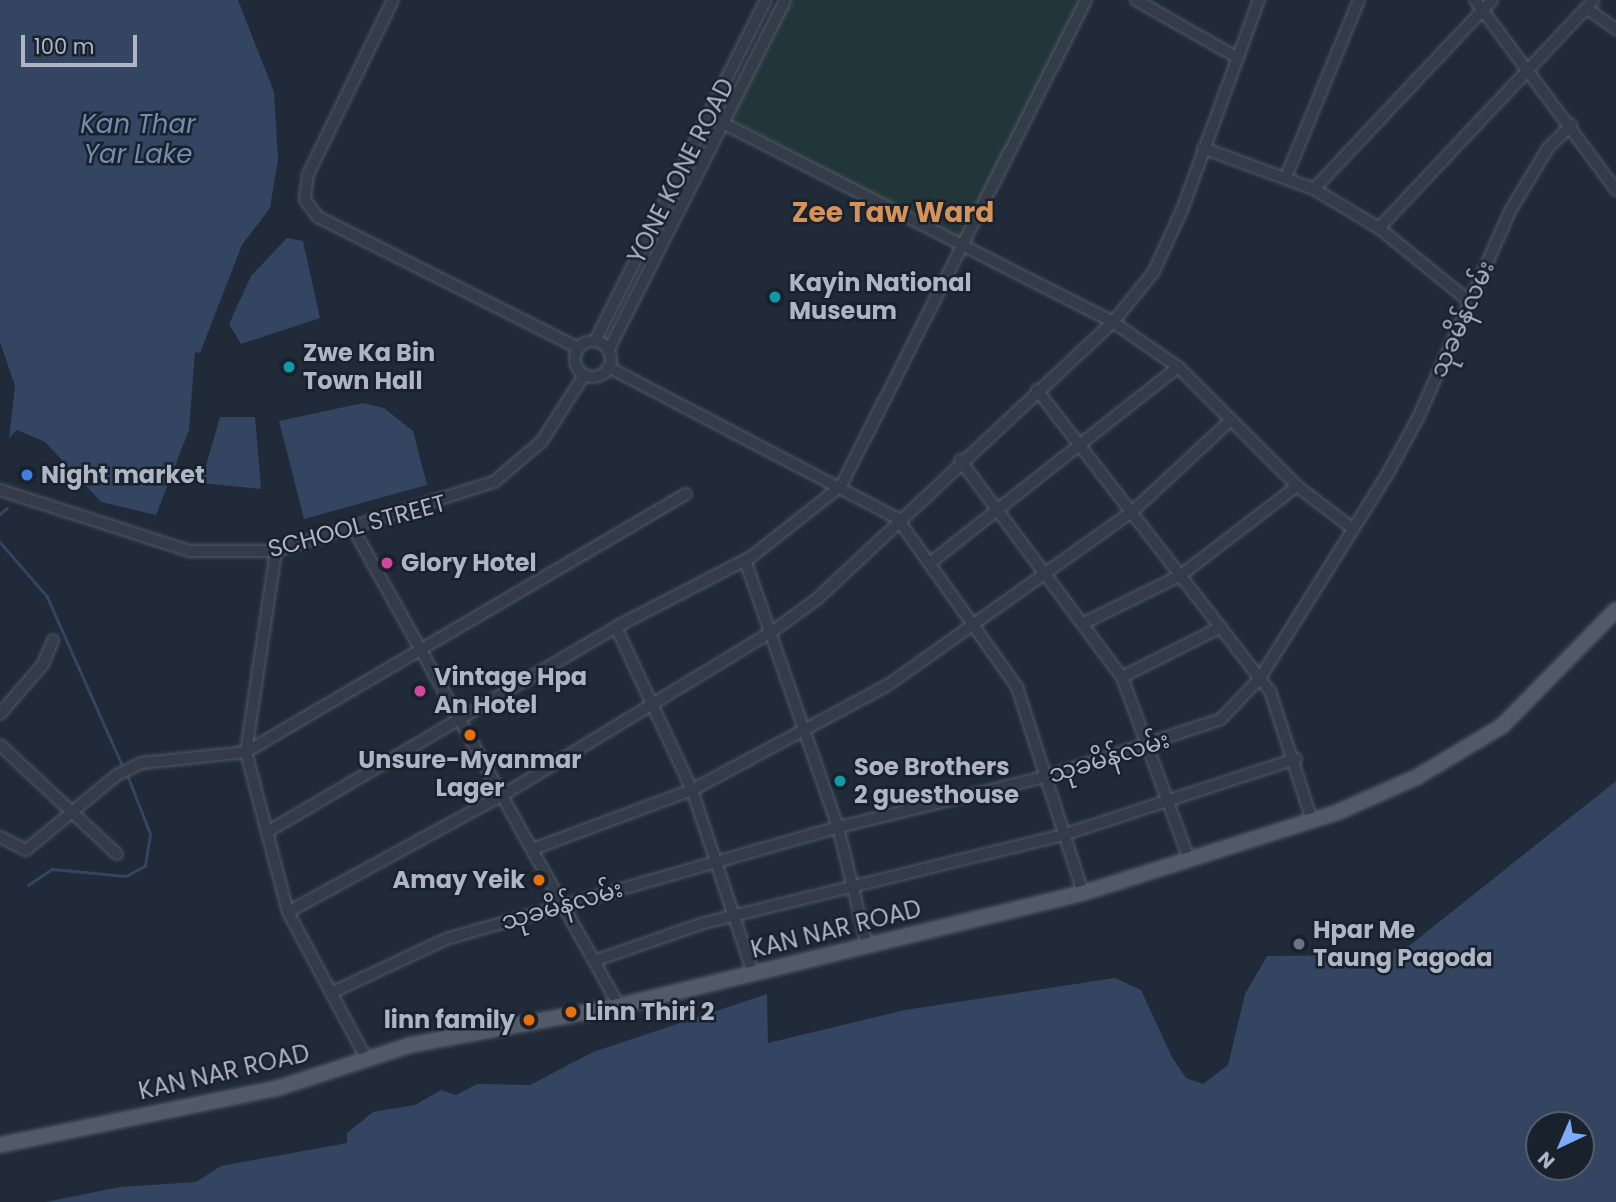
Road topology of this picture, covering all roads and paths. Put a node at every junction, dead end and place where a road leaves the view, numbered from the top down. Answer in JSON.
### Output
{"nodes":[{"id":1,"x":393,"y":0,"type":"edge"},
{"id":2,"x":766,"y":0,"type":"edge"},
{"id":3,"x":785,"y":0,"type":"edge"},
{"id":4,"x":1086,"y":0,"type":"edge"},
{"id":5,"x":1136,"y":0,"type":"edge"},
{"id":6,"x":1259,"y":0,"type":"edge"},
{"id":7,"x":1359,"y":0,"type":"edge"},
{"id":8,"x":1475,"y":0,"type":"edge"},
{"id":9,"x":1492,"y":0,"type":"edge"},
{"id":10,"x":1590,"y":4,"type":"edge"},
{"id":11,"x":1483,"y":10,"type":"junction"},
{"id":12,"x":1616,"y":29,"type":"edge"},
{"id":13,"x":1238,"y":58,"type":"junction"},
{"id":14,"x":1528,"y":71,"type":"junction"},
{"id":15,"x":709,"y":116,"type":"junction"},
{"id":16,"x":723,"y":123,"type":"junction"},
{"id":17,"x":1572,"y":125,"type":"junction"},
{"id":18,"x":1203,"y":148,"type":"junction"},
{"id":19,"x":1286,"y":177,"type":"junction"},
{"id":20,"x":1314,"y":189,"type":"junction"},
{"id":21,"x":1616,"y":190,"type":"edge"},
{"id":22,"x":1379,"y":228,"type":"junction"},
{"id":23,"x":649,"y":235,"type":"junction"},
{"id":24,"x":965,"y":242,"type":"junction"},
{"id":25,"x":662,"y":243,"type":"junction"},
{"id":26,"x":1470,"y":302,"type":"junction"},
{"id":27,"x":1113,"y":322,"type":"junction"},
{"id":28,"x":595,"y":341,"type":"junction"},
{"id":29,"x":578,"y":348,"type":"junction"},
{"id":30,"x":608,"y":351,"type":"junction"},
{"id":31,"x":608,"y":367,"type":"junction"},
{"id":32,"x":1178,"y":367,"type":"junction"},
{"id":33,"x":584,"y":375,"type":"junction"},
{"id":34,"x":1037,"y":390,"type":"junction"},
{"id":35,"x":1231,"y":420,"type":"junction"},
{"id":36,"x":1082,"y":446,"type":"junction"},
{"id":37,"x":960,"y":460,"type":"junction"},
{"id":38,"x":841,"y":485,"type":"junction"},
{"id":39,"x":1297,"y":486,"type":"junction"},
{"id":40,"x":0,"y":490,"type":"edge"},
{"id":41,"x":686,"y":494,"type":"dead end"},
{"id":42,"x":1003,"y":511,"type":"junction"},
{"id":43,"x":1133,"y":511,"type":"junction"},
{"id":44,"x":897,"y":518,"type":"junction"},
{"id":45,"x":1352,"y":528,"type":"junction"},
{"id":46,"x":354,"y":530,"type":"junction"},
{"id":47,"x":276,"y":551,"type":"junction"},
{"id":48,"x":745,"y":560,"type":"junction"},
{"id":49,"x":930,"y":563,"type":"junction"},
{"id":50,"x":1049,"y":575,"type":"junction"},
{"id":51,"x":1181,"y":575,"type":"junction"},
{"id":52,"x":1614,"y":616,"type":"edge"},
{"id":53,"x":1084,"y":623,"type":"junction"},
{"id":54,"x":976,"y":625,"type":"junction"},
{"id":55,"x":616,"y":627,"type":"junction"},
{"id":56,"x":1221,"y":627,"type":"junction"},
{"id":57,"x":774,"y":631,"type":"junction"},
{"id":58,"x":53,"y":640,"type":"dead end"},
{"id":59,"x":420,"y":650,"type":"junction"},
{"id":60,"x":1122,"y":677,"type":"junction"},
{"id":61,"x":1260,"y":678,"type":"junction"},
{"id":62,"x":650,"y":706,"type":"junction"},
{"id":63,"x":0,"y":714,"type":"edge"},
{"id":64,"x":459,"y":721,"type":"junction"},
{"id":65,"x":805,"y":732,"type":"junction"},
{"id":66,"x":0,"y":745,"type":"edge"},
{"id":67,"x":1151,"y":745,"type":"junction"},
{"id":68,"x":246,"y":752,"type":"junction"},
{"id":69,"x":1296,"y":759,"type":"junction"},
{"id":70,"x":1049,"y":776,"type":"junction"},
{"id":71,"x":692,"y":790,"type":"junction"},
{"id":72,"x":503,"y":795,"type":"junction"},
{"id":73,"x":1169,"y":802,"type":"junction"},
{"id":74,"x":75,"y":809,"type":"junction"},
{"id":75,"x":1311,"y":817,"type":"junction"},
{"id":76,"x":838,"y":827,"type":"junction"},
{"id":77,"x":267,"y":832,"type":"junction"},
{"id":78,"x":1066,"y":834,"type":"junction"},
{"id":79,"x":0,"y":837,"type":"edge"},
{"id":80,"x":533,"y":849,"type":"junction"},
{"id":81,"x":117,"y":854,"type":"dead end"},
{"id":82,"x":1188,"y":856,"type":"junction"},
{"id":83,"x":718,"y":860,"type":"junction"},
{"id":84,"x":852,"y":886,"type":"junction"},
{"id":85,"x":1083,"y":893,"type":"junction"},
{"id":86,"x":564,"y":904,"type":"junction"},
{"id":87,"x":288,"y":912,"type":"junction"},
{"id":88,"x":734,"y":915,"type":"junction"},
{"id":89,"x":867,"y":945,"type":"junction"},
{"id":90,"x":594,"y":961,"type":"junction"},
{"id":91,"x":753,"y":973,"type":"junction"},
{"id":92,"x":333,"y":992,"type":"junction"},
{"id":93,"x":619,"y":1006,"type":"junction"},
{"id":94,"x":366,"y":1058,"type":"junction"},
{"id":95,"x":0,"y":1145,"type":"edge"}],
"edges":[{"from":1,"to":29,"type":"street"},
{"from":2,"to":15,"type":"street","name":"YONE KONE ROAD"},
{"from":3,"to":16,"type":"street"},
{"from":4,"to":24,"type":"street"},
{"from":5,"to":13,"type":"street"},
{"from":6,"to":13,"type":"street"},
{"from":7,"to":19,"type":"street"},
{"from":8,"to":11,"type":"street"},
{"from":9,"to":11,"type":"street"},
{"from":10,"to":12,"type":"street"},
{"from":10,"to":14,"type":"street"},
{"from":11,"to":14,"type":"street"},
{"from":11,"to":20,"type":"street"},
{"from":13,"to":18,"type":"street"},
{"from":14,"to":17,"type":"street"},
{"from":14,"to":22,"type":"street"},
{"from":15,"to":16,"type":"street"},
{"from":15,"to":23,"type":"street","name":"YONE KONE ROAD"},
{"from":16,"to":24,"type":"street"},
{"from":16,"to":25,"type":"street"},
{"from":17,"to":21,"type":"street"},
{"from":17,"to":26,"type":"street","name":"သုခမိန်လမ်း"},
{"from":18,"to":19,"type":"street"},
{"from":18,"to":27,"type":"street"},
{"from":19,"to":20,"type":"street"},
{"from":20,"to":22,"type":"street"},
{"from":22,"to":26,"type":"street"},
{"from":23,"to":25,"type":"street"},
{"from":23,"to":28,"type":"street","name":"YONE KONE ROAD"},
{"from":24,"to":27,"type":"street"},
{"from":24,"to":38,"type":"street"},
{"from":25,"to":30,"type":"street"},
{"from":26,"to":45,"type":"street","name":"သုခမိန်လမ်း"},
{"from":27,"to":32,"type":"street"},
{"from":27,"to":34,"type":"street"},
{"from":28,"to":29,"type":"street"},
{"from":28,"to":30,"type":"street"},
{"from":29,"to":33,"type":"street"},
{"from":30,"to":31,"type":"street"},
{"from":31,"to":33,"type":"street"},
{"from":31,"to":38,"type":"street"},
{"from":32,"to":35,"type":"street"},
{"from":32,"to":36,"type":"street"},
{"from":33,"to":46,"type":"street","name":"SCHOOL STREET"},
{"from":34,"to":36,"type":"street"},
{"from":34,"to":37,"type":"street"},
{"from":35,"to":39,"type":"street"},
{"from":35,"to":43,"type":"street"},
{"from":36,"to":42,"type":"street"},
{"from":36,"to":43,"type":"street"},
{"from":37,"to":42,"type":"street"},
{"from":37,"to":44,"type":"street"},
{"from":38,"to":44,"type":"street"},
{"from":38,"to":48,"type":"street"},
{"from":39,"to":45,"type":"street"},
{"from":39,"to":51,"type":"street"},
{"from":40,"to":47,"type":"street","name":"SCHOOL STREET"},
{"from":41,"to":59,"type":"street"},
{"from":42,"to":49,"type":"street"},
{"from":42,"to":50,"type":"street"},
{"from":43,"to":50,"type":"street"},
{"from":43,"to":51,"type":"street"},
{"from":44,"to":49,"type":"street"},
{"from":44,"to":57,"type":"street"},
{"from":45,"to":61,"type":"street","name":"သုခမိန်လမ်း"},
{"from":46,"to":47,"type":"street","name":"SCHOOL STREET"},
{"from":46,"to":59,"type":"street"},
{"from":47,"to":68,"type":"street"},
{"from":48,"to":55,"type":"street"},
{"from":48,"to":57,"type":"street"},
{"from":49,"to":54,"type":"street"},
{"from":50,"to":53,"type":"street"},
{"from":50,"to":54,"type":"street"},
{"from":51,"to":53,"type":"street"},
{"from":51,"to":56,"type":"street"},
{"from":52,"to":75,"type":"main road","name":"KAN NAR ROAD"},
{"from":53,"to":60,"type":"street"},
{"from":54,"to":65,"type":"street"},
{"from":54,"to":70,"type":"street"},
{"from":55,"to":62,"type":"street"},
{"from":55,"to":64,"type":"street"},
{"from":56,"to":60,"type":"street"},
{"from":56,"to":61,"type":"street"},
{"from":57,"to":62,"type":"street"},
{"from":57,"to":65,"type":"street"},
{"from":58,"to":63,"type":"street"},
{"from":59,"to":64,"type":"street"},
{"from":59,"to":68,"type":"street"},
{"from":60,"to":67,"type":"street"},
{"from":61,"to":67,"type":"street","name":"သုခမိန်လမ်း"},
{"from":61,"to":69,"type":"street"},
{"from":62,"to":71,"type":"street"},
{"from":62,"to":72,"type":"street"},
{"from":64,"to":72,"type":"street"},
{"from":64,"to":77,"type":"street"},
{"from":65,"to":71,"type":"street"},
{"from":65,"to":76,"type":"street"},
{"from":66,"to":74,"type":"street"},
{"from":67,"to":70,"type":"street","name":"သုခမိန်လမ်း"},
{"from":67,"to":73,"type":"street"},
{"from":68,"to":74,"type":"street"},
{"from":68,"to":77,"type":"street"},
{"from":69,"to":73,"type":"street"},
{"from":69,"to":75,"type":"street"},
{"from":70,"to":76,"type":"street","name":"သုခမိန်လမ်း"},
{"from":70,"to":78,"type":"street"},
{"from":71,"to":80,"type":"street"},
{"from":71,"to":83,"type":"street"},
{"from":72,"to":80,"type":"street"},
{"from":72,"to":87,"type":"street"},
{"from":73,"to":78,"type":"street"},
{"from":73,"to":82,"type":"street"},
{"from":74,"to":79,"type":"street"},
{"from":74,"to":81,"type":"street"},
{"from":75,"to":82,"type":"main road","name":"KAN NAR ROAD"},
{"from":76,"to":83,"type":"street","name":"သုခမိန်လမ်း"},
{"from":76,"to":84,"type":"street"},
{"from":77,"to":87,"type":"street"},
{"from":78,"to":84,"type":"street"},
{"from":78,"to":85,"type":"street"},
{"from":80,"to":86,"type":"street"},
{"from":82,"to":85,"type":"main road","name":"KAN NAR ROAD"},
{"from":83,"to":86,"type":"street","name":"သုခမိန်လမ်း"},
{"from":83,"to":88,"type":"street"},
{"from":84,"to":88,"type":"street"},
{"from":84,"to":89,"type":"street"},
{"from":85,"to":89,"type":"main road","name":"KAN NAR ROAD"},
{"from":86,"to":90,"type":"street"},
{"from":86,"to":92,"type":"street","name":"သုခမိန်လမ်း"},
{"from":87,"to":92,"type":"street"},
{"from":88,"to":90,"type":"street"},
{"from":88,"to":91,"type":"street"},
{"from":89,"to":91,"type":"main road","name":"KAN NAR ROAD"},
{"from":90,"to":93,"type":"street"},
{"from":91,"to":93,"type":"main road","name":"KAN NAR ROAD"},
{"from":92,"to":94,"type":"street"},
{"from":93,"to":94,"type":"main road","name":"KAN NAR ROAD"},
{"from":94,"to":95,"type":"main road","name":"KAN NAR ROAD"}]}
